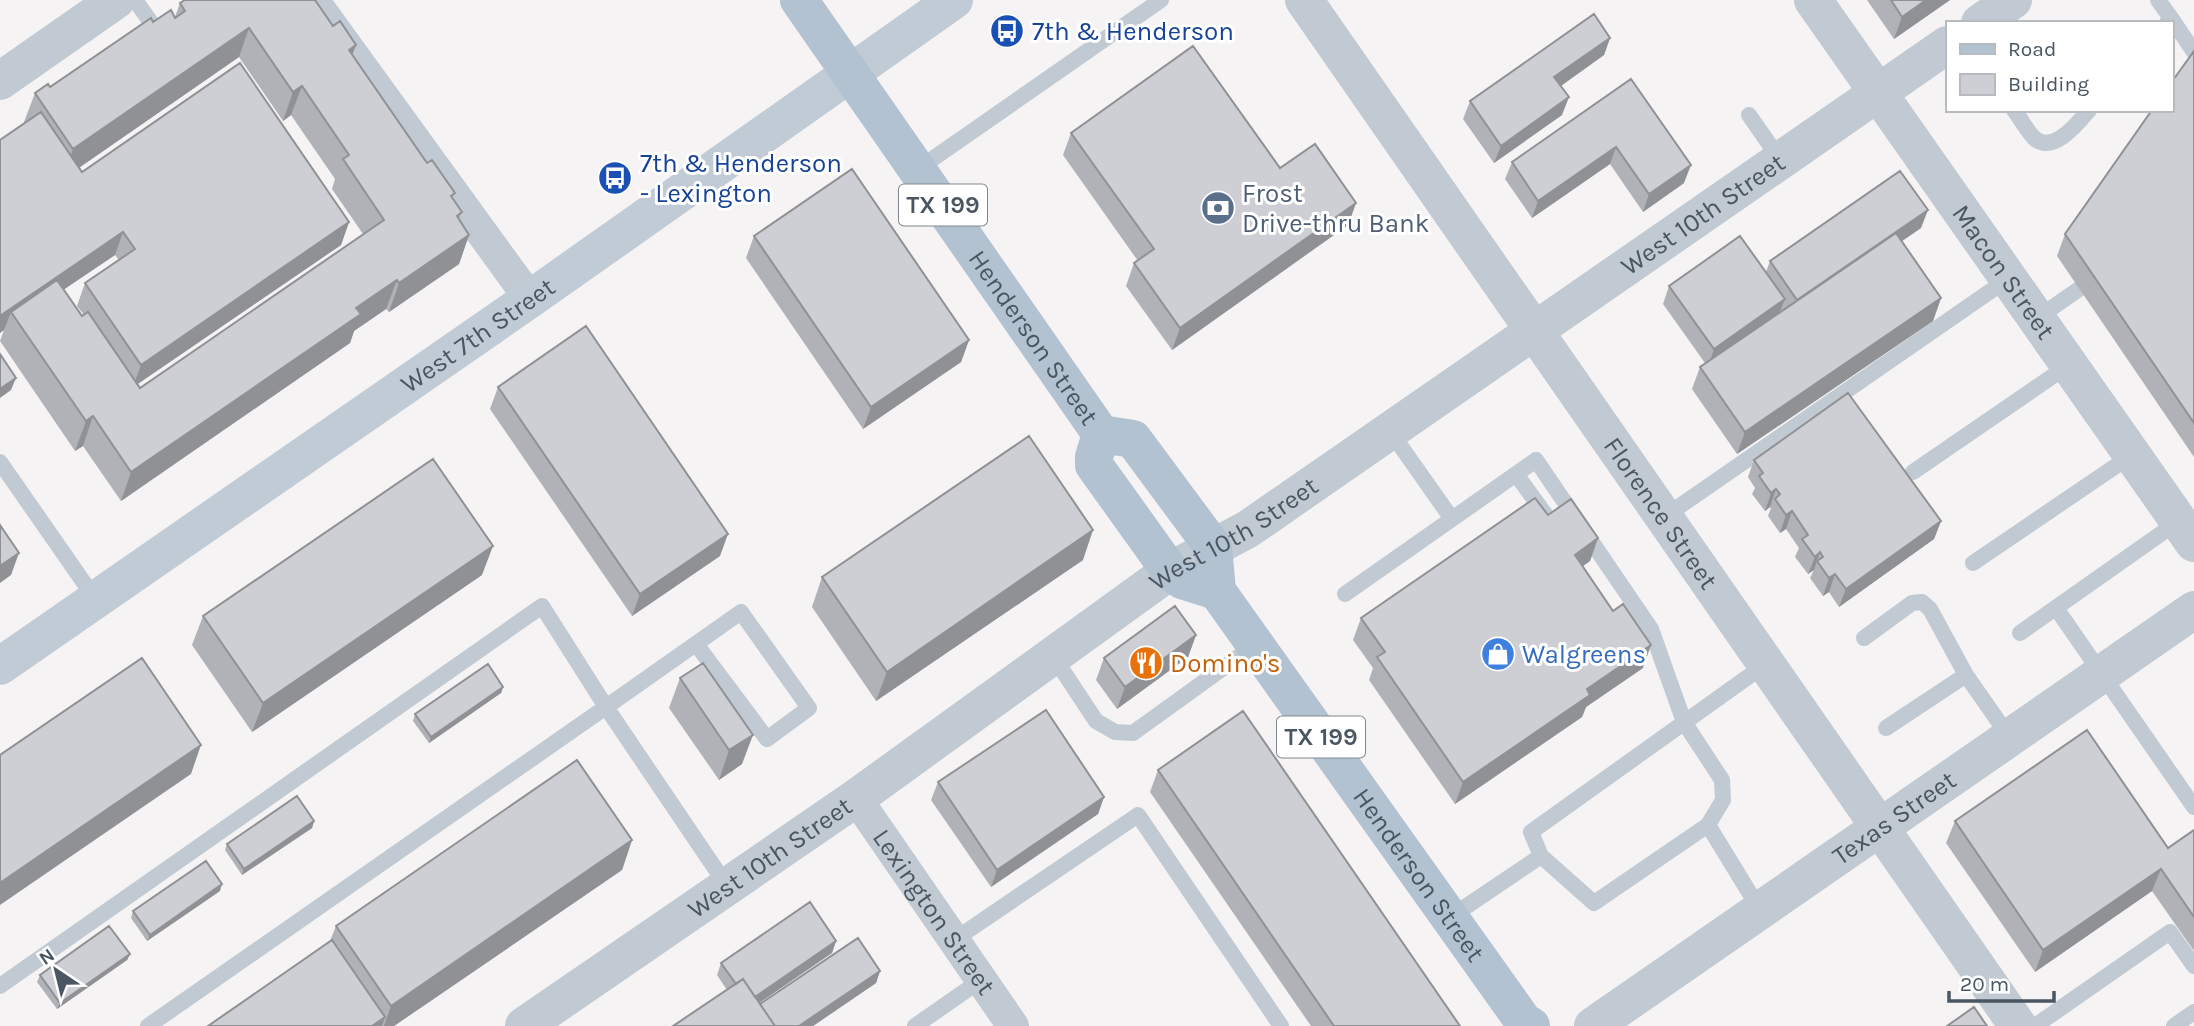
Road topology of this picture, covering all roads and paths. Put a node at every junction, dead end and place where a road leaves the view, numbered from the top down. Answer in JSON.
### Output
{"nodes":[{"id":1,"x":116,"y":0,"type":"edge"},
{"id":2,"x":135,"y":0,"type":"edge"},
{"id":3,"x":313,"y":0,"type":"edge"},
{"id":4,"x":799,"y":0,"type":"edge"},
{"id":5,"x":954,"y":0,"type":"edge"},
{"id":6,"x":1161,"y":0,"type":"edge"},
{"id":7,"x":1304,"y":0,"type":"edge"},
{"id":8,"x":1813,"y":0,"type":"edge"},
{"id":9,"x":2013,"y":0,"type":"edge"},
{"id":10,"x":2158,"y":0,"type":"edge"},
{"id":11,"x":1983,"y":21,"type":"edge"},
{"id":12,"x":2169,"y":21,"type":"edge"},
{"id":13,"x":2173,"y":26,"type":"edge"},
{"id":14,"x":167,"y":45,"type":"edge"},
{"id":15,"x":1946,"y":46,"type":"edge"},
{"id":16,"x":2194,"y":52,"type":"edge"},
{"id":17,"x":850,"y":74,"type":"junction"},
{"id":18,"x":0,"y":81,"type":"edge"},
{"id":19,"x":1878,"y":93,"type":"junction"},
{"id":20,"x":2016,"y":112,"type":"edge"},
{"id":21,"x":2087,"y":112,"type":"edge"},
{"id":22,"x":1749,"y":115,"type":"dead end"},
{"id":23,"x":1780,"y":161,"type":"junction"},
{"id":24,"x":918,"y":169,"type":"junction"},
{"id":25,"x":2008,"y":279,"type":"junction"},
{"id":26,"x":2079,"y":289,"type":"edge"},
{"id":27,"x":530,"y":299,"type":"junction"},
{"id":28,"x":2036,"y":319,"type":"junction"},
{"id":29,"x":1534,"y":331,"type":"junction"},
{"id":30,"x":2069,"y":365,"type":"junction"},
{"id":31,"x":1390,"y":431,"type":"junction"},
{"id":32,"x":1101,"y":433,"type":"junction"},
{"id":33,"x":2132,"y":454,"type":"junction"},
{"id":34,"x":0,"y":462,"type":"edge"},
{"id":35,"x":1913,"y":472,"type":"dead end"},
{"id":36,"x":1516,"y":474,"type":"junction"},
{"id":37,"x":1664,"y":517,"type":"junction"},
{"id":38,"x":1451,"y":519,"type":"junction"},
{"id":39,"x":1554,"y":527,"type":"edge"},
{"id":40,"x":2186,"y":532,"type":"edge"},
{"id":41,"x":1213,"y":547,"type":"junction"},
{"id":42,"x":1973,"y":563,"type":"dead end"},
{"id":43,"x":1170,"y":571,"type":"junction"},
{"id":44,"x":1217,"y":591,"type":"junction"},
{"id":45,"x":1345,"y":594,"type":"dead end"},
{"id":46,"x":96,"y":600,"type":"junction"},
{"id":47,"x":2056,"y":608,"type":"junction"},
{"id":48,"x":2194,"y":610,"type":"edge"},
{"id":49,"x":1629,"y":622,"type":"edge"},
{"id":50,"x":1651,"y":629,"type":"junction"},
{"id":51,"x":2020,"y":633,"type":"dead end"},
{"id":52,"x":1864,"y":638,"type":"dead end"},
{"id":53,"x":696,"y":644,"type":"junction"},
{"id":54,"x":1255,"y":645,"type":"junction"},
{"id":55,"x":1053,"y":656,"type":"junction"},
{"id":56,"x":1766,"y":664,"type":"junction"},
{"id":57,"x":0,"y":666,"type":"edge"},
{"id":58,"x":2102,"y":674,"type":"junction"},
{"id":59,"x":1966,"y":675,"type":"junction"},
{"id":60,"x":606,"y":707,"type":"junction"},
{"id":61,"x":1684,"y":722,"type":"junction"},
{"id":62,"x":1886,"y":728,"type":"dead end"},
{"id":63,"x":2010,"y":738,"type":"junction"},
{"id":64,"x":856,"y":798,"type":"junction"},
{"id":65,"x":2194,"y":807,"type":"edge"},
{"id":66,"x":1708,"y":825,"type":"junction"},
{"id":67,"x":1880,"y":827,"type":"junction"},
{"id":68,"x":1541,"y":856,"type":"junction"},
{"id":69,"x":727,"y":886,"type":"junction"},
{"id":70,"x":1760,"y":910,"type":"junction"},
{"id":71,"x":1449,"y":918,"type":"junction"},
{"id":72,"x":954,"y":940,"type":"junction"},
{"id":73,"x":2194,"y":966,"type":"edge"},
{"id":74,"x":981,"y":980,"type":"junction"},
{"id":75,"x":0,"y":986,"type":"edge"},
{"id":76,"x":2194,"y":1012,"type":"edge"},
{"id":77,"x":1526,"y":1025,"type":"edge"},
{"id":78,"x":148,"y":1026,"type":"edge"},
{"id":79,"x":524,"y":1026,"type":"edge"},
{"id":80,"x":915,"y":1026,"type":"edge"},
{"id":81,"x":1013,"y":1026,"type":"edge"},
{"id":82,"x":1281,"y":1026,"type":"edge"},
{"id":83,"x":1593,"y":1026,"type":"edge"},
{"id":84,"x":2018,"y":1026,"type":"edge"},
{"id":85,"x":2035,"y":1026,"type":"edge"},
{"id":86,"x":2174,"y":1026,"type":"edge"}],
"edges":[{"from":1,"to":18,"type":"street"},
{"from":2,"to":14,"type":"lane"},
{"from":3,"to":27,"type":"street"},
{"from":4,"to":17,"type":"main road","name":"Henderson Street","number":"TX 199"},
{"from":5,"to":17,"type":"main road","name":"West 7th Street"},
{"from":6,"to":24,"type":"lane"},
{"from":7,"to":29,"type":"street","name":"Florence Street"},
{"from":8,"to":19,"type":"street","name":"Macon Street"},
{"from":9,"to":11,"type":"street"},
{"from":10,"to":12,"type":"lane"},
{"from":13,"to":16,"type":"lane"},
{"from":15,"to":19,"type":"street","name":"West 10th Street"},
{"from":17,"to":24,"type":"main road","name":"Henderson Street","number":"TX 199"},
{"from":17,"to":27,"type":"main road","name":"West 7th Street"},
{"from":19,"to":23,"type":"street","name":"West 10th Street"},
{"from":19,"to":25,"type":"street","name":"Macon Street"},
{"from":20,"to":21,"type":"lane"},
{"from":22,"to":23,"type":"lane"},
{"from":23,"to":29,"type":"street","name":"West 10th Street"},
{"from":24,"to":32,"type":"main road","name":"Henderson Street","number":"TX 199"},
{"from":25,"to":28,"type":"street","name":"Macon Street"},
{"from":25,"to":37,"type":"lane"},
{"from":26,"to":28,"type":"lane"},
{"from":27,"to":46,"type":"main road","name":"West 7th Street"},
{"from":28,"to":30,"type":"street","name":"Macon Street"},
{"from":29,"to":31,"type":"street","name":"West 10th Street"},
{"from":29,"to":37,"type":"street","name":"Florence Street"},
{"from":30,"to":33,"type":"street","name":"Macon Street"},
{"from":30,"to":35,"type":"lane"},
{"from":31,"to":38,"type":"lane"},
{"from":31,"to":41,"type":"street","name":"West 10th Street"},
{"from":32,"to":41,"type":"main road","name":"Henderson Street"},
{"from":32,"to":43,"type":"main road","name":"Henderson Street"},
{"from":33,"to":40,"type":"street","name":"Macon Street"},
{"from":33,"to":42,"type":"lane"},
{"from":34,"to":46,"type":"lane"},
{"from":36,"to":38,"type":"lane"},
{"from":36,"to":39,"type":"lane"},
{"from":36,"to":50,"type":"lane"},
{"from":37,"to":56,"type":"street","name":"Florence Street"},
{"from":38,"to":45,"type":"lane"},
{"from":40,"to":47,"type":"lane"},
{"from":41,"to":43,"type":"street","name":"West 10th Street"},
{"from":41,"to":44,"type":"main road","name":"Henderson Street","number":"TX 199"},
{"from":43,"to":44,"type":"main road","name":"Henderson Street"},
{"from":43,"to":55,"type":"street","name":"West 10th Street"},
{"from":44,"to":54,"type":"main road","name":"Henderson Street","number":"TX 199"},
{"from":46,"to":57,"type":"main road","name":"West 7th Street"},
{"from":47,"to":51,"type":"lane"},
{"from":47,"to":58,"type":"lane"},
{"from":48,"to":58,"type":"street","name":"Texas Street"},
{"from":49,"to":50,"type":"lane"},
{"from":50,"to":61,"type":"lane"},
{"from":52,"to":59,"type":"lane"},
{"from":53,"to":53,"type":"lane"},
{"from":53,"to":60,"type":"lane"},
{"from":54,"to":55,"type":"lane"},
{"from":54,"to":71,"type":"main road","name":"Henderson Street","number":"TX 199"},
{"from":55,"to":64,"type":"street","name":"West 10th Street"},
{"from":56,"to":61,"type":"lane"},
{"from":56,"to":67,"type":"street","name":"Florence Street"},
{"from":58,"to":63,"type":"street","name":"Texas Street"},
{"from":58,"to":65,"type":"lane"},
{"from":59,"to":62,"type":"lane"},
{"from":59,"to":63,"type":"lane"},
{"from":60,"to":69,"type":"lane"},
{"from":60,"to":75,"type":"lane"},
{"from":60,"to":78,"type":"lane"},
{"from":61,"to":66,"type":"lane"},
{"from":61,"to":68,"type":"lane"},
{"from":63,"to":67,"type":"street","name":"Texas Street"},
{"from":64,"to":69,"type":"street","name":"West 10th Street"},
{"from":64,"to":72,"type":"street","name":"Lexington Street"},
{"from":66,"to":68,"type":"lane"},
{"from":66,"to":70,"type":"lane"},
{"from":67,"to":70,"type":"street","name":"Texas Street"},
{"from":67,"to":84,"type":"street","name":"Florence Street"},
{"from":68,"to":71,"type":"lane"},
{"from":69,"to":79,"type":"street","name":"West 10th Street"},
{"from":70,"to":83,"type":"street","name":"Texas Street"},
{"from":71,"to":77,"type":"main road","name":"Henderson Street","number":"TX 199"},
{"from":72,"to":74,"type":"street","name":"Lexington Street"},
{"from":72,"to":82,"type":"lane"},
{"from":73,"to":85,"type":"lane"},
{"from":74,"to":80,"type":"lane"},
{"from":74,"to":81,"type":"street","name":"Lexington Street"},
{"from":76,"to":86,"type":"lane"}]}
